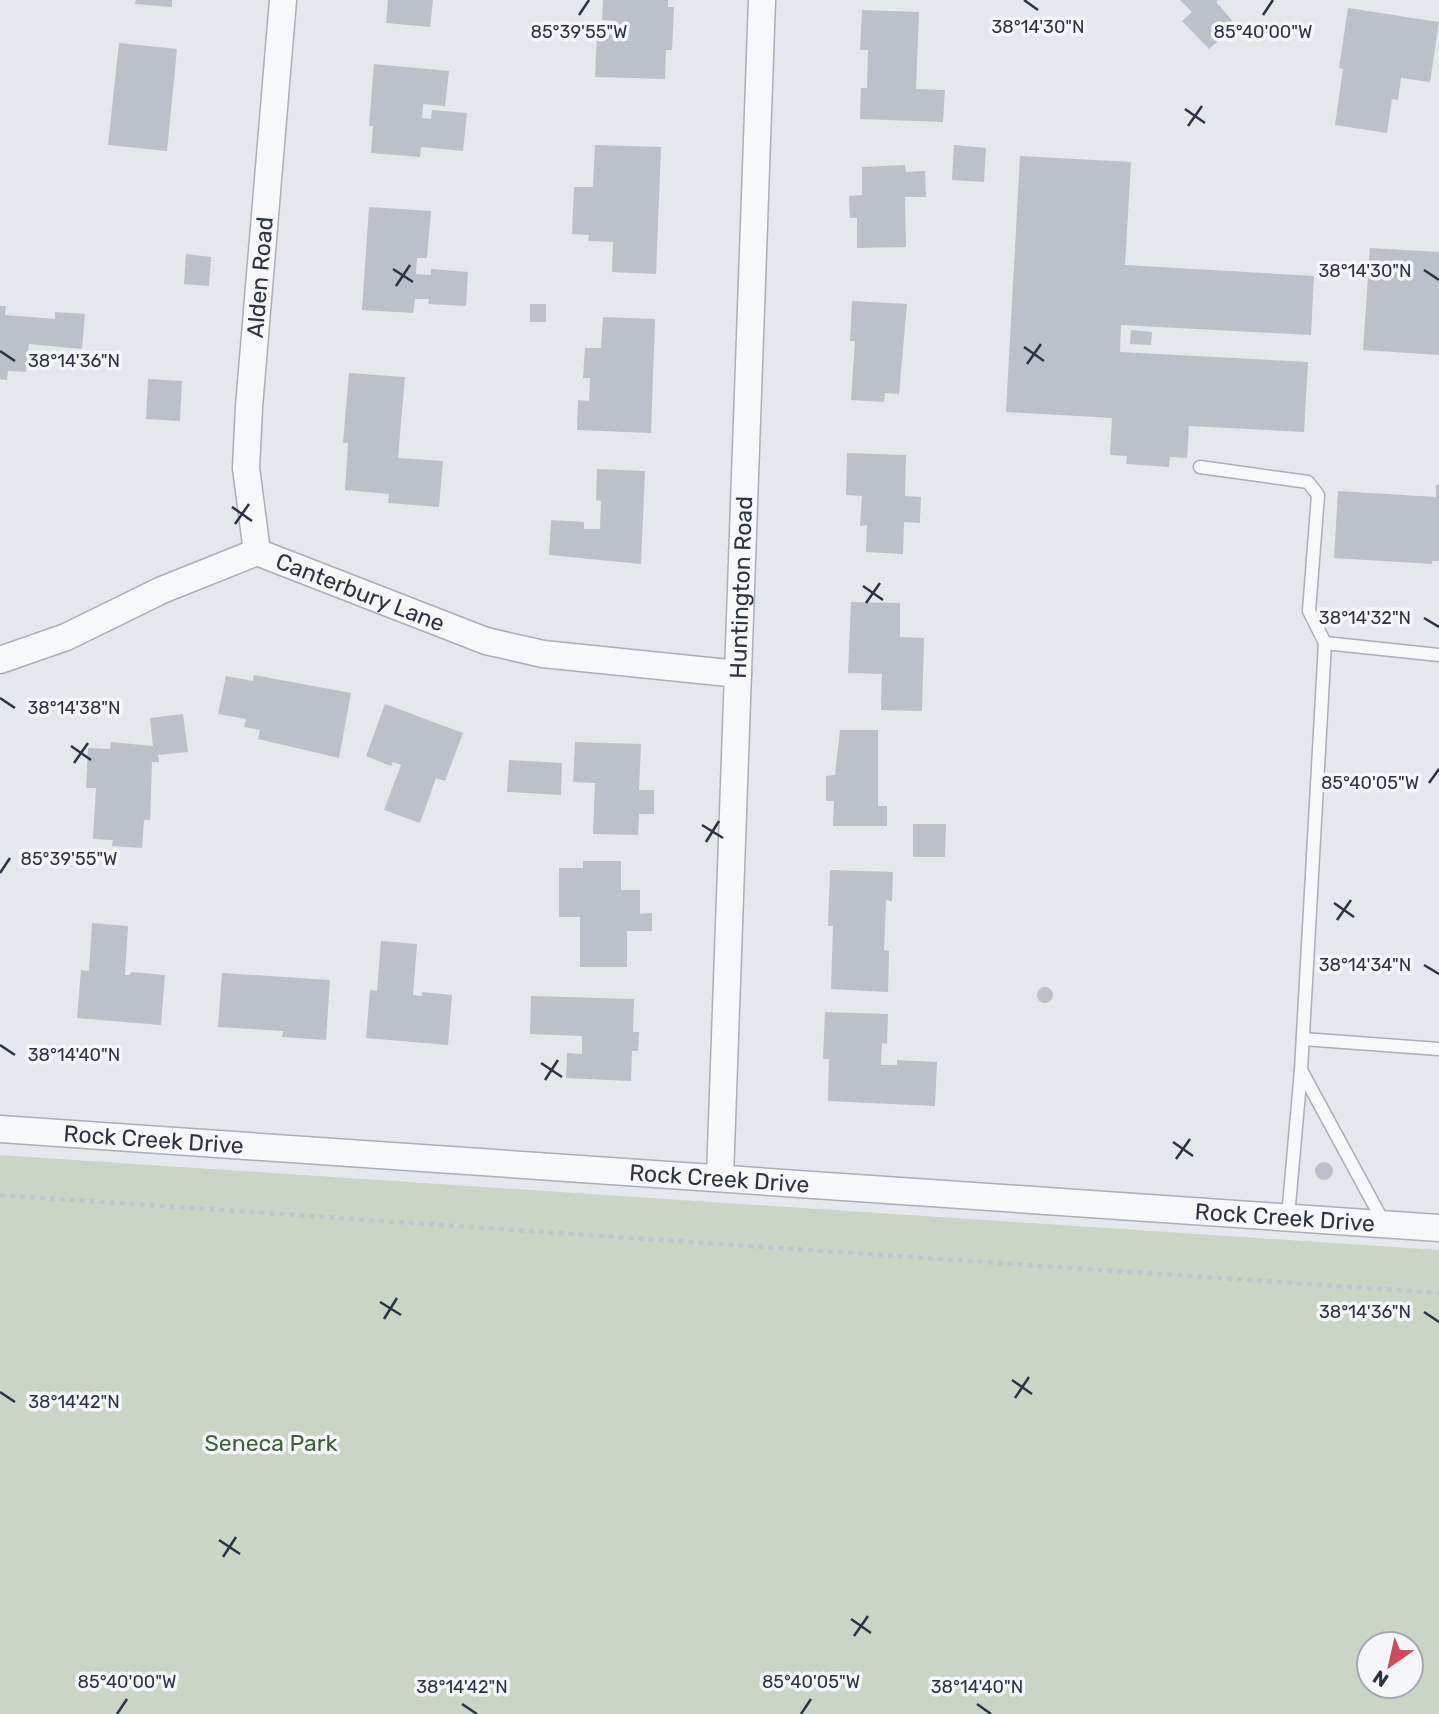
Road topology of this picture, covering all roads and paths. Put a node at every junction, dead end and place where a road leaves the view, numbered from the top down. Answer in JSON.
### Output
{"nodes":[{"id":1,"x":283,"y":0,"type":"edge"},
{"id":2,"x":762,"y":0,"type":"edge"},
{"id":3,"x":1200,"y":467,"type":"dead end"},
{"id":4,"x":257,"y":552,"type":"junction"},
{"id":5,"x":1325,"y":643,"type":"junction"},
{"id":6,"x":1439,"y":655,"type":"edge"},
{"id":7,"x":0,"y":660,"type":"edge"},
{"id":8,"x":738,"y":674,"type":"junction"},
{"id":9,"x":1303,"y":1039,"type":"junction"},
{"id":10,"x":1439,"y":1049,"type":"edge"},
{"id":11,"x":1301,"y":1070,"type":"junction"},
{"id":12,"x":0,"y":1129,"type":"edge"},
{"id":13,"x":720,"y":1177,"type":"junction"},
{"id":14,"x":0,"y":1195,"type":"edge"},
{"id":15,"x":1288,"y":1217,"type":"junction"},
{"id":16,"x":1384,"y":1224,"type":"junction"},
{"id":17,"x":1439,"y":1227,"type":"edge"},
{"id":18,"x":1439,"y":1293,"type":"edge"}],
"edges":[{"from":1,"to":4,"type":"street","name":"Alden Road"},
{"from":2,"to":8,"type":"street","name":"Huntington Road"},
{"from":3,"to":5,"type":"lane"},
{"from":4,"to":7,"type":"street","name":"Canterbury Lane"},
{"from":4,"to":8,"type":"street","name":"Canterbury Lane"},
{"from":5,"to":6,"type":"lane"},
{"from":5,"to":9,"type":"lane"},
{"from":8,"to":13,"type":"street","name":"Huntington Road"},
{"from":9,"to":10,"type":"lane"},
{"from":9,"to":11,"type":"lane"},
{"from":11,"to":15,"type":"lane"},
{"from":11,"to":16,"type":"lane"},
{"from":12,"to":13,"type":"street","name":"Rock Creek Drive"},
{"from":13,"to":15,"type":"street","name":"Rock Creek Drive"},
{"from":14,"to":18,"type":"path"},
{"from":15,"to":16,"type":"street","name":"Rock Creek Drive"},
{"from":16,"to":17,"type":"street","name":"Rock Creek Drive"}]}
